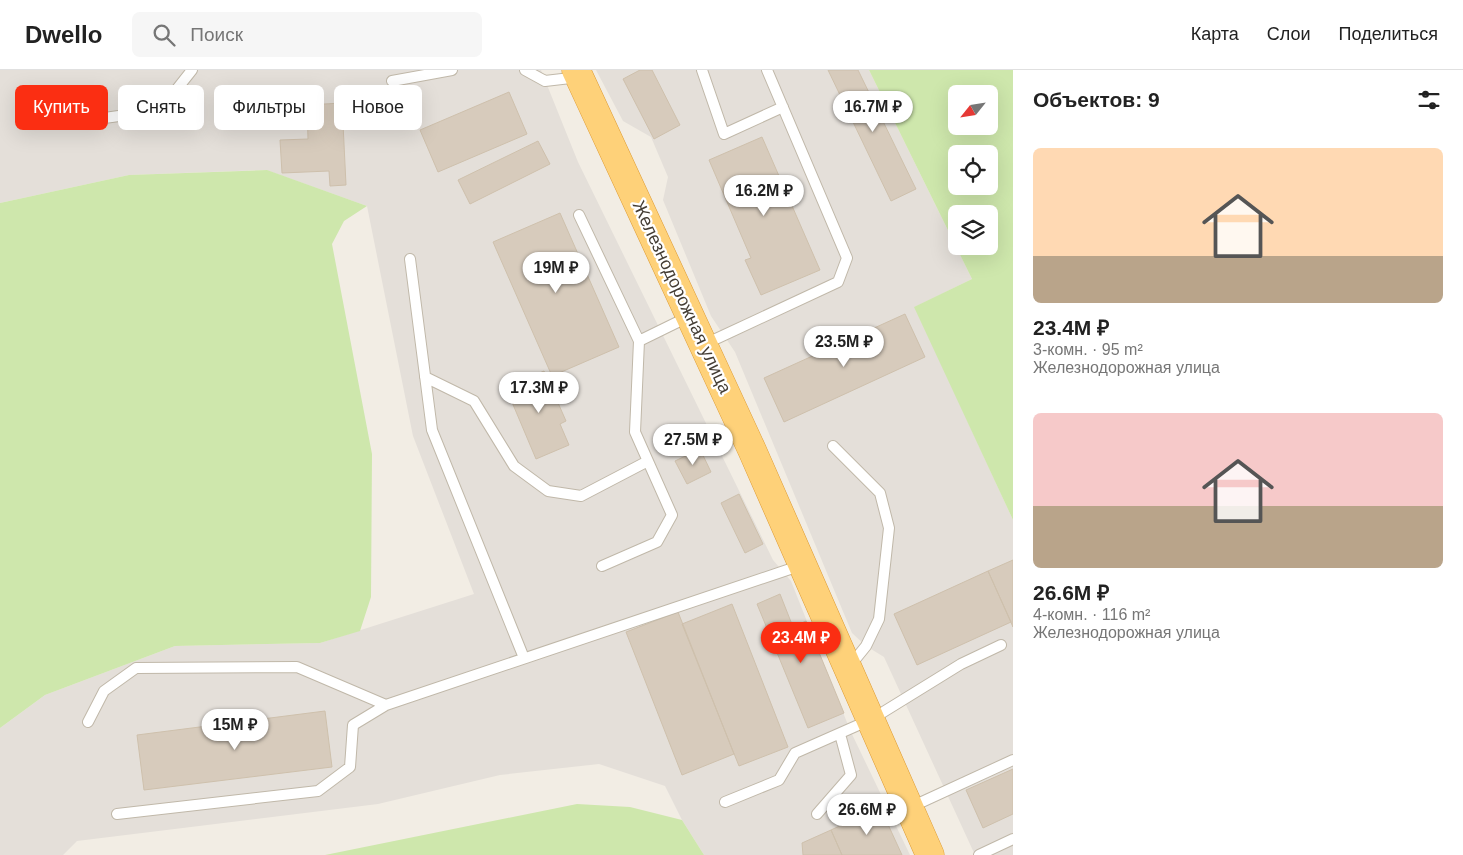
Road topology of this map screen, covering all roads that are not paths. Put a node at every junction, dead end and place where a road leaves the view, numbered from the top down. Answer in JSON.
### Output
{"nodes":[{"id":1,"x":192,"y":70,"type":"edge"},
{"id":2,"x":452,"y":70,"type":"edge"},
{"id":3,"x":525,"y":70,"type":"edge"},
{"id":4,"x":702,"y":70,"type":"edge"},
{"id":5,"x":767,"y":70,"type":"edge"},
{"id":6,"x":578,"y":74,"type":"edge"},
{"id":7,"x":392,"y":81,"type":"dead end"},
{"id":8,"x":783,"y":107,"type":"junction"},
{"id":9,"x":108,"y":118,"type":"edge"},
{"id":10,"x":579,"y":215,"type":"dead end"},
{"id":11,"x":410,"y":259,"type":"dead end"},
{"id":12,"x":691,"y":315,"type":"junction"},
{"id":13,"x":639,"y":342,"type":"junction"},
{"id":14,"x":704,"y":344,"type":"junction"},
{"id":15,"x":425,"y":377,"type":"junction"},
{"id":16,"x":833,"y":446,"type":"dead end"},
{"id":17,"x":648,"y":461,"type":"junction"},
{"id":18,"x":803,"y":565,"type":"junction"},
{"id":19,"x":602,"y":566,"type":"dead end"},
{"id":20,"x":1000,"y":646,"type":"dead end"},
{"id":21,"x":524,"y":658,"type":"junction"},
{"id":22,"x":848,"y":668,"type":"junction"},
{"id":23,"x":386,"y":704,"type":"junction"},
{"id":24,"x":872,"y":719,"type":"junction"},
{"id":25,"x":88,"y":722,"type":"dead end"},
{"id":26,"x":840,"y":734,"type":"junction"},
{"id":27,"x":1013,"y":760,"type":"edge"},
{"id":28,"x":725,"y":802,"type":"dead end"},
{"id":29,"x":910,"y":808,"type":"junction"},
{"id":30,"x":117,"y":814,"type":"dead end"},
{"id":31,"x":817,"y":814,"type":"dead end"},
{"id":32,"x":1013,"y":839,"type":"edge"},
{"id":33,"x":930,"y":855,"type":"edge"},
{"id":34,"x":979,"y":855,"type":"edge"}],
"edges":[{"from":1,"to":9,"type":"lane"},
{"from":2,"to":7,"type":"lane"},
{"from":3,"to":6,"type":"lane"},
{"from":4,"to":8,"type":"lane"},
{"from":5,"to":8,"type":"lane"},
{"from":6,"to":12,"type":"highway","name":"Железнодорожная улица"},
{"from":8,"to":14,"type":"lane"},
{"from":10,"to":13,"type":"lane"},
{"from":11,"to":15,"type":"lane"},
{"from":12,"to":13,"type":"lane"},
{"from":12,"to":14,"type":"highway","name":"Железнодорожная улица"},
{"from":13,"to":17,"type":"lane"},
{"from":14,"to":18,"type":"highway","name":"Железнодорожная улица"},
{"from":15,"to":17,"type":"lane"},
{"from":15,"to":21,"type":"lane"},
{"from":16,"to":22,"type":"lane"},
{"from":17,"to":19,"type":"lane"},
{"from":18,"to":21,"type":"lane"},
{"from":18,"to":22,"type":"highway","name":"Железнодорожная улица"},
{"from":20,"to":24,"type":"lane"},
{"from":21,"to":23,"type":"lane"},
{"from":22,"to":24,"type":"highway","name":"Железнодорожная улица"},
{"from":23,"to":25,"type":"lane"},
{"from":23,"to":30,"type":"lane"},
{"from":24,"to":26,"type":"lane"},
{"from":24,"to":29,"type":"highway","name":"Железнодорожная улица"},
{"from":26,"to":28,"type":"lane"},
{"from":26,"to":31,"type":"lane"},
{"from":27,"to":29,"type":"lane"},
{"from":29,"to":33,"type":"highway","name":"Железнодорожная улица"},
{"from":32,"to":34,"type":"lane"}]}
